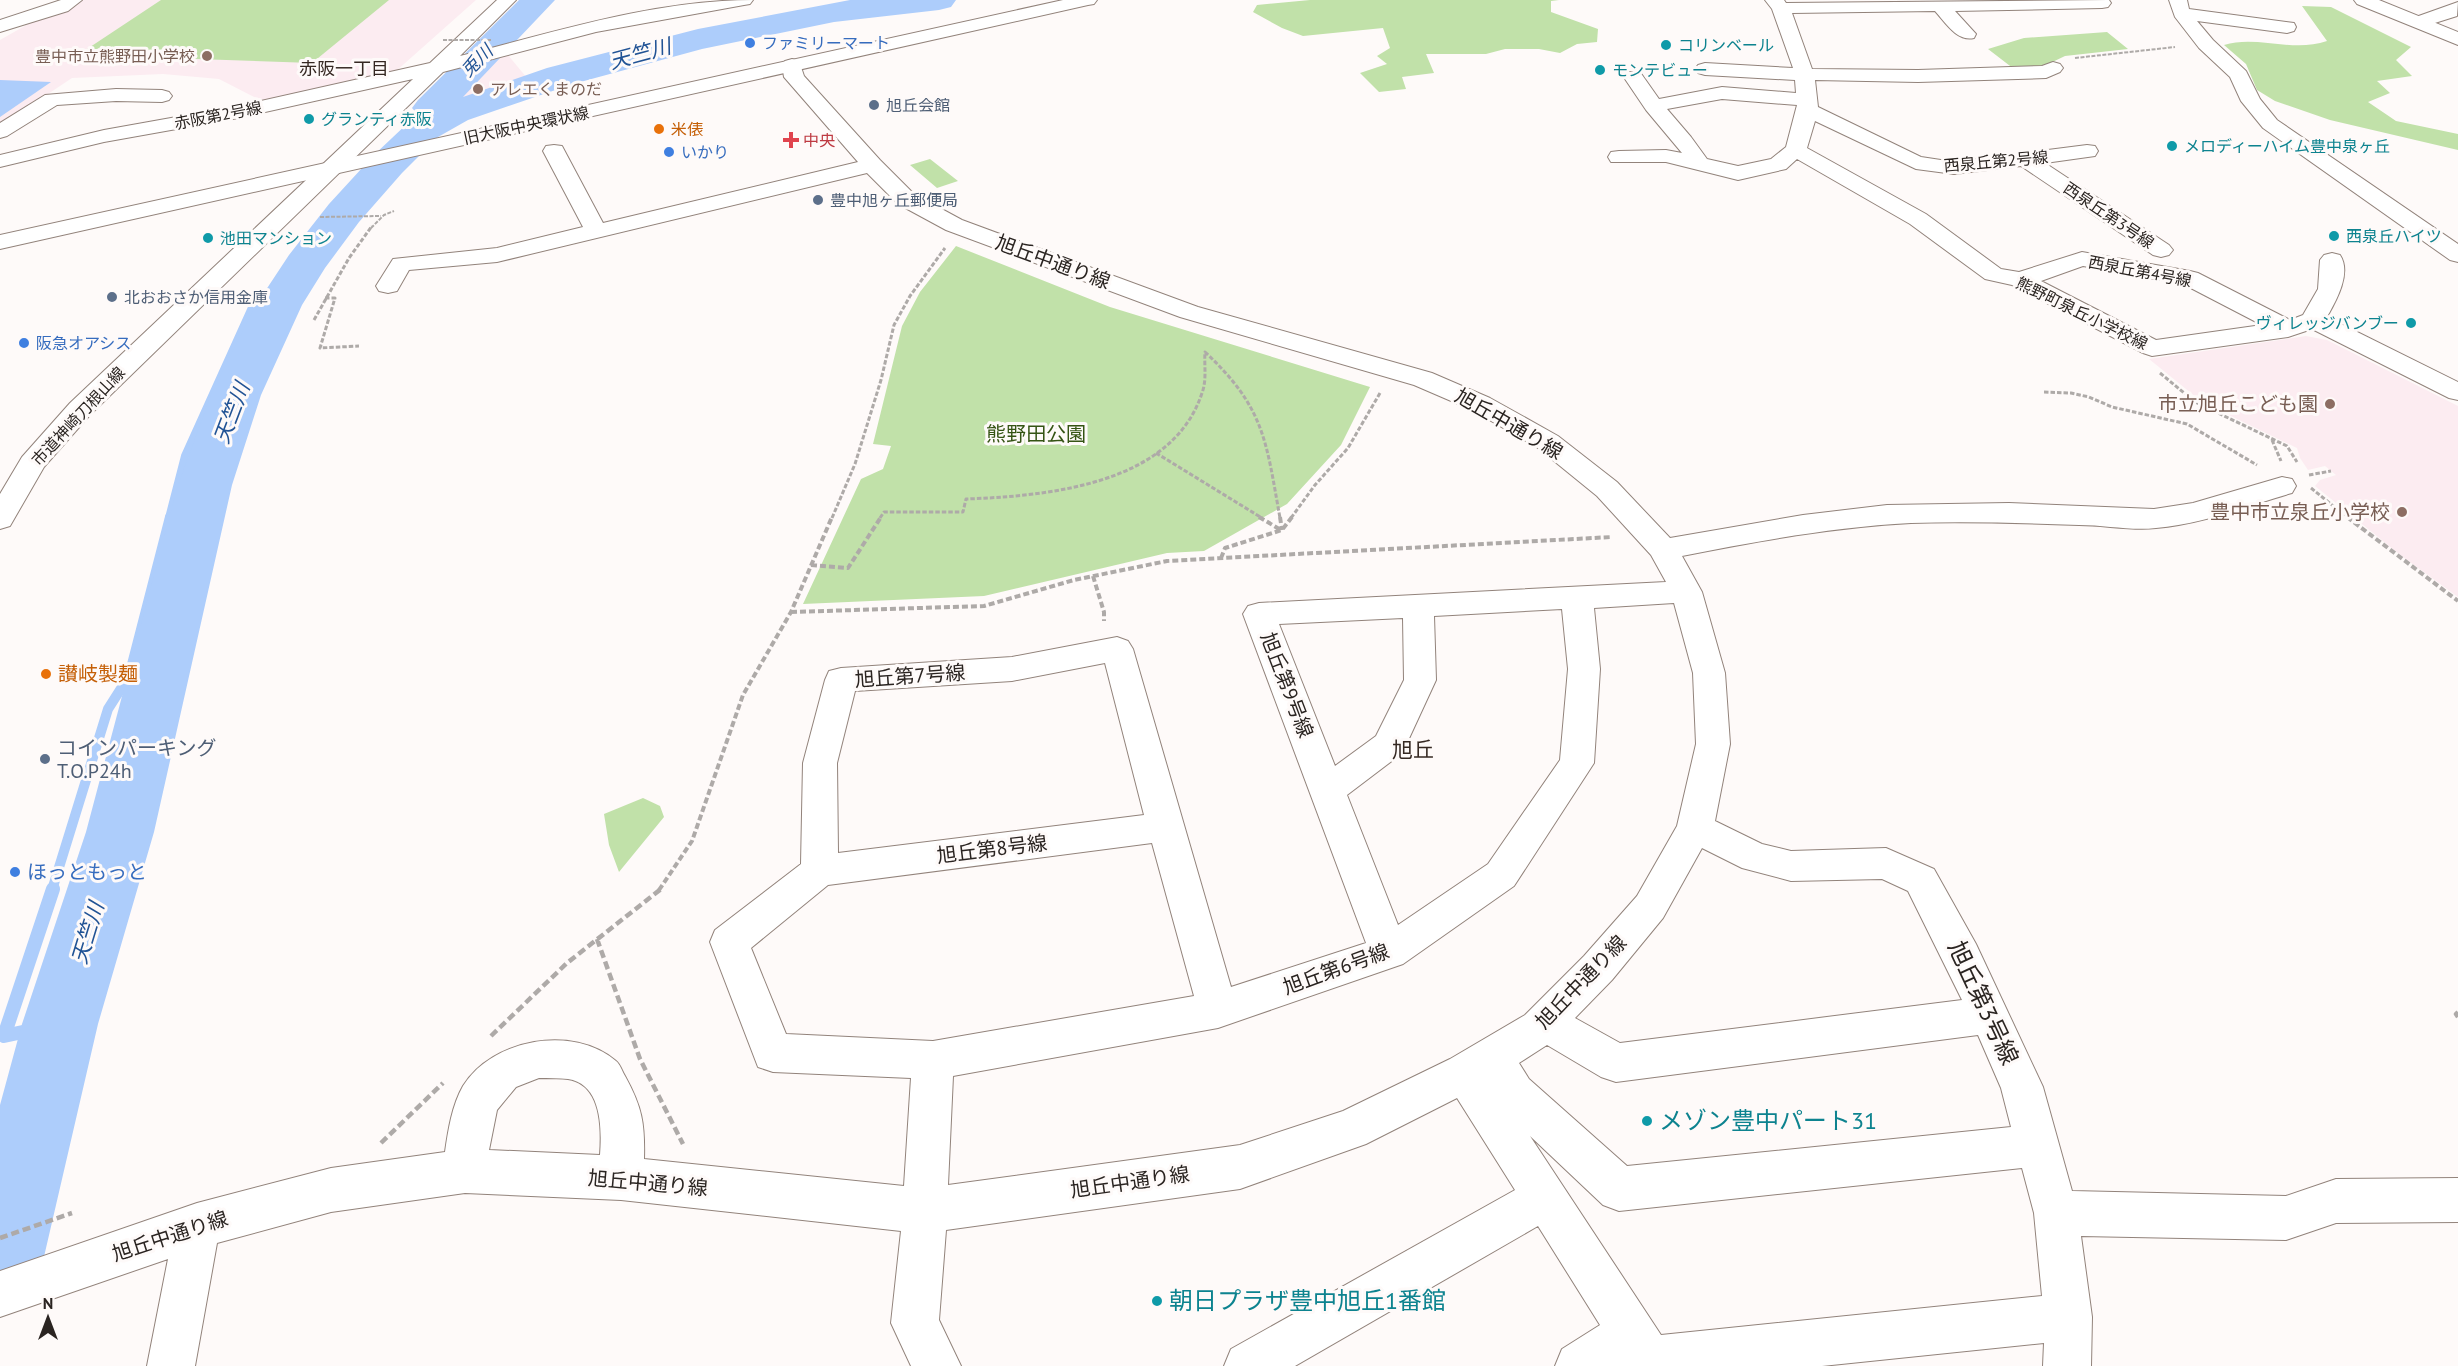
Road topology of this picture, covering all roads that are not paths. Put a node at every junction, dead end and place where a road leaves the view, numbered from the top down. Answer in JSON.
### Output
{"nodes":[{"id":1,"x":74,"y":0,"type":"edge"},
{"id":2,"x":507,"y":0,"type":"edge"},
{"id":3,"x":744,"y":0,"type":"edge"},
{"id":4,"x":1088,"y":0,"type":"edge"},
{"id":5,"x":2097,"y":0,"type":"edge"},
{"id":6,"x":2363,"y":0,"type":"edge"},
{"id":7,"x":1778,"y":4,"type":"edge"},
{"id":8,"x":2016,"y":5,"type":"junction"},
{"id":9,"x":1940,"y":6,"type":"junction"},
{"id":10,"x":2180,"y":7,"type":"edge"},
{"id":11,"x":2458,"y":7,"type":"edge"},
{"id":12,"x":2035,"y":22,"type":"dead end"},
{"id":13,"x":2419,"y":22,"type":"junction"},
{"id":14,"x":0,"y":26,"type":"edge"},
{"id":15,"x":2287,"y":27,"type":"dead end"},
{"id":16,"x":1967,"y":34,"type":"dead end"},
{"id":17,"x":2458,"y":39,"type":"edge"},
{"id":18,"x":792,"y":65,"type":"junction"},
{"id":19,"x":436,"y":68,"type":"junction"},
{"id":20,"x":2053,"y":68,"type":"road end"},
{"id":21,"x":1705,"y":69,"type":"dead end"},
{"id":22,"x":1804,"y":73,"type":"junction"},
{"id":23,"x":1633,"y":76,"type":"dead end"},
{"id":24,"x":162,"y":96,"type":"dead end"},
{"id":25,"x":1808,"y":105,"type":"junction"},
{"id":26,"x":1653,"y":106,"type":"junction"},
{"id":27,"x":62,"y":130,"type":"dead end"},
{"id":28,"x":2,"y":131,"type":"edge"},
{"id":29,"x":1796,"y":150,"type":"junction"},
{"id":30,"x":554,"y":151,"type":"dead end"},
{"id":31,"x":2087,"y":151,"type":"dead end"},
{"id":32,"x":1619,"y":157,"type":"dead end"},
{"id":33,"x":2027,"y":160,"type":"junction"},
{"id":34,"x":0,"y":161,"type":"edge"},
{"id":35,"x":1699,"y":164,"type":"junction"},
{"id":36,"x":872,"y":165,"type":"junction"},
{"id":37,"x":332,"y":167,"type":"junction"},
{"id":38,"x":597,"y":232,"type":"junction"},
{"id":39,"x":0,"y":242,"type":"edge"},
{"id":40,"x":2161,"y":250,"type":"dead end"},
{"id":41,"x":2458,"y":255,"type":"edge"},
{"id":42,"x":2332,"y":260,"type":"dead end"},
{"id":43,"x":2020,"y":280,"type":"junction"},
{"id":44,"x":388,"y":286,"type":"dead end"},
{"id":45,"x":2313,"y":320,"type":"junction"},
{"id":46,"x":2288,"y":329,"type":"junction"},
{"id":47,"x":2458,"y":392,"type":"edge"},
{"id":48,"x":2300,"y":476,"type":"road end"},
{"id":49,"x":0,"y":519,"type":"edge"},
{"id":50,"x":1663,"y":549,"type":"junction"},
{"id":51,"x":1687,"y":592,"type":"junction"},
{"id":52,"x":1577,"y":598,"type":"junction"},
{"id":53,"x":1418,"y":607,"type":"junction"},
{"id":54,"x":1328,"y":790,"type":"junction"},
{"id":55,"x":1165,"y":827,"type":"junction"},
{"id":56,"x":1695,"y":828,"type":"junction"},
{"id":57,"x":819,"y":871,"type":"junction"},
{"id":58,"x":1389,"y":952,"type":"junction"},
{"id":59,"x":1218,"y":1010,"type":"junction"},
{"id":60,"x":1989,"y":1015,"type":"junction"},
{"id":61,"x":1545,"y":1022,"type":"junction"},
{"id":62,"x":933,"y":1060,"type":"junction"},
{"id":63,"x":1478,"y":1065,"type":"junction"},
{"id":64,"x":2038,"y":1145,"type":"junction"},
{"id":65,"x":465,"y":1171,"type":"junction"},
{"id":66,"x":621,"y":1178,"type":"junction"},
{"id":67,"x":1545,"y":1197,"type":"junction"},
{"id":68,"x":2458,"y":1200,"type":"edge"},
{"id":69,"x":925,"y":1211,"type":"junction"},
{"id":70,"x":2056,"y":1213,"type":"junction"},
{"id":71,"x":197,"y":1226,"type":"junction"},
{"id":72,"x":19,"y":1287,"type":"edge"},
{"id":73,"x":2068,"y":1317,"type":"junction"},
{"id":74,"x":1644,"y":1353,"type":"edge"},
{"id":75,"x":171,"y":1366,"type":"edge"},
{"id":76,"x":937,"y":1366,"type":"edge"},
{"id":77,"x":1248,"y":1366,"type":"edge"},
{"id":78,"x":1579,"y":1366,"type":"edge"},
{"id":79,"x":2067,"y":1366,"type":"edge"}],
"edges":[{"from":1,"to":14,"type":"street"},
{"from":2,"to":19,"type":"street","name":"市道神崎刀根山線"},
{"from":3,"to":19,"type":"street","name":"赤阪第2号線"},
{"from":4,"to":18,"type":"street","name":"旧大阪中央環状線"},
{"from":5,"to":8,"type":"street"},
{"from":6,"to":13,"type":"street"},
{"from":7,"to":9,"type":"street"},
{"from":7,"to":22,"type":"street"},
{"from":8,"to":9,"type":"street"},
{"from":8,"to":12,"type":"street"},
{"from":9,"to":16,"type":"street"},
{"from":10,"to":15,"type":"street"},
{"from":10,"to":41,"type":"street"},
{"from":11,"to":13,"type":"street"},
{"from":13,"to":17,"type":"street"},
{"from":18,"to":36,"type":"street","name":"旭丘中通り線"},
{"from":18,"to":37,"type":"street","name":"旧大阪中央環状線"},
{"from":19,"to":34,"type":"street","name":"赤阪第2号線"},
{"from":19,"to":37,"type":"street","name":"市道神崎刀根山線"},
{"from":20,"to":22,"type":"street"},
{"from":21,"to":22,"type":"street"},
{"from":22,"to":25,"type":"street"},
{"from":23,"to":26,"type":"street"},
{"from":24,"to":28,"type":"street"},
{"from":25,"to":26,"type":"street"},
{"from":25,"to":29,"type":"street"},
{"from":25,"to":33,"type":"street","name":"西泉丘第2号線"},
{"from":26,"to":35,"type":"street"},
{"from":27,"to":28,"type":"street"},
{"from":29,"to":35,"type":"street"},
{"from":29,"to":43,"type":"street","name":"熊野町泉丘小学校線"},
{"from":30,"to":38,"type":"street"},
{"from":31,"to":33,"type":"street","name":"西泉丘第2号線"},
{"from":32,"to":35,"type":"street"},
{"from":33,"to":40,"type":"street","name":"西泉丘第3号線"},
{"from":36,"to":38,"type":"street"},
{"from":36,"to":50,"type":"street","name":"旭丘中通り線"},
{"from":37,"to":39,"type":"street","name":"旧大阪中央環状線"},
{"from":37,"to":49,"type":"street","name":"市道神崎刀根山線"},
{"from":38,"to":44,"type":"street"},
{"from":42,"to":45,"type":"street"},
{"from":43,"to":46,"type":"street","name":"西泉丘第4号線"},
{"from":43,"to":46,"type":"street","name":"熊野町泉丘小学校線"},
{"from":45,"to":46,"type":"street","name":"熊野町泉丘小学校線"},
{"from":45,"to":47,"type":"street"},
{"from":48,"to":50,"type":"street"},
{"from":50,"to":51,"type":"street","name":"旭丘中通り線"},
{"from":51,"to":52,"type":"street"},
{"from":51,"to":56,"type":"street","name":"旭丘中通り線"},
{"from":52,"to":53,"type":"street","name":"旭丘第9号線"},
{"from":52,"to":58,"type":"street","name":"旭丘第6号線"},
{"from":53,"to":54,"type":"street"},
{"from":53,"to":54,"type":"street","name":"旭丘第9号線"},
{"from":54,"to":58,"type":"street","name":"旭丘第9号線"},
{"from":55,"to":57,"type":"street","name":"旭丘第8号線"},
{"from":55,"to":57,"type":"street","name":"旭丘第7号線"},
{"from":55,"to":59,"type":"street"},
{"from":56,"to":60,"type":"street","name":"旭丘第3号線"},
{"from":56,"to":61,"type":"street","name":"旭丘中通り線"},
{"from":57,"to":62,"type":"street"},
{"from":58,"to":59,"type":"street","name":"旭丘第6号線"},
{"from":59,"to":62,"type":"street","name":"旭丘第6号線"},
{"from":60,"to":61,"type":"street"},
{"from":60,"to":64,"type":"street","name":"旭丘第3号線"},
{"from":61,"to":63,"type":"street","name":"旭丘中通り線"},
{"from":62,"to":69,"type":"street"},
{"from":63,"to":64,"type":"street"},
{"from":63,"to":67,"type":"street"},
{"from":63,"to":69,"type":"street","name":"旭丘中通り線"},
{"from":64,"to":70,"type":"street","name":"旭丘第3号線"},
{"from":65,"to":66,"type":"street","name":"旭丘中通り線"},
{"from":65,"to":66,"type":"street"},
{"from":65,"to":71,"type":"street","name":"旭丘中通り線"},
{"from":66,"to":69,"type":"street","name":"旭丘中通り線"},
{"from":67,"to":74,"type":"street"},
{"from":67,"to":77,"type":"street"},
{"from":68,"to":70,"type":"street"},
{"from":69,"to":76,"type":"street"},
{"from":70,"to":73,"type":"street","name":"旭丘第3号線"},
{"from":71,"to":72,"type":"street","name":"旭丘中通り線"},
{"from":71,"to":75,"type":"street"},
{"from":73,"to":74,"type":"street"},
{"from":73,"to":79,"type":"street","name":"旭丘第3号線"},
{"from":74,"to":78,"type":"street"}]}
